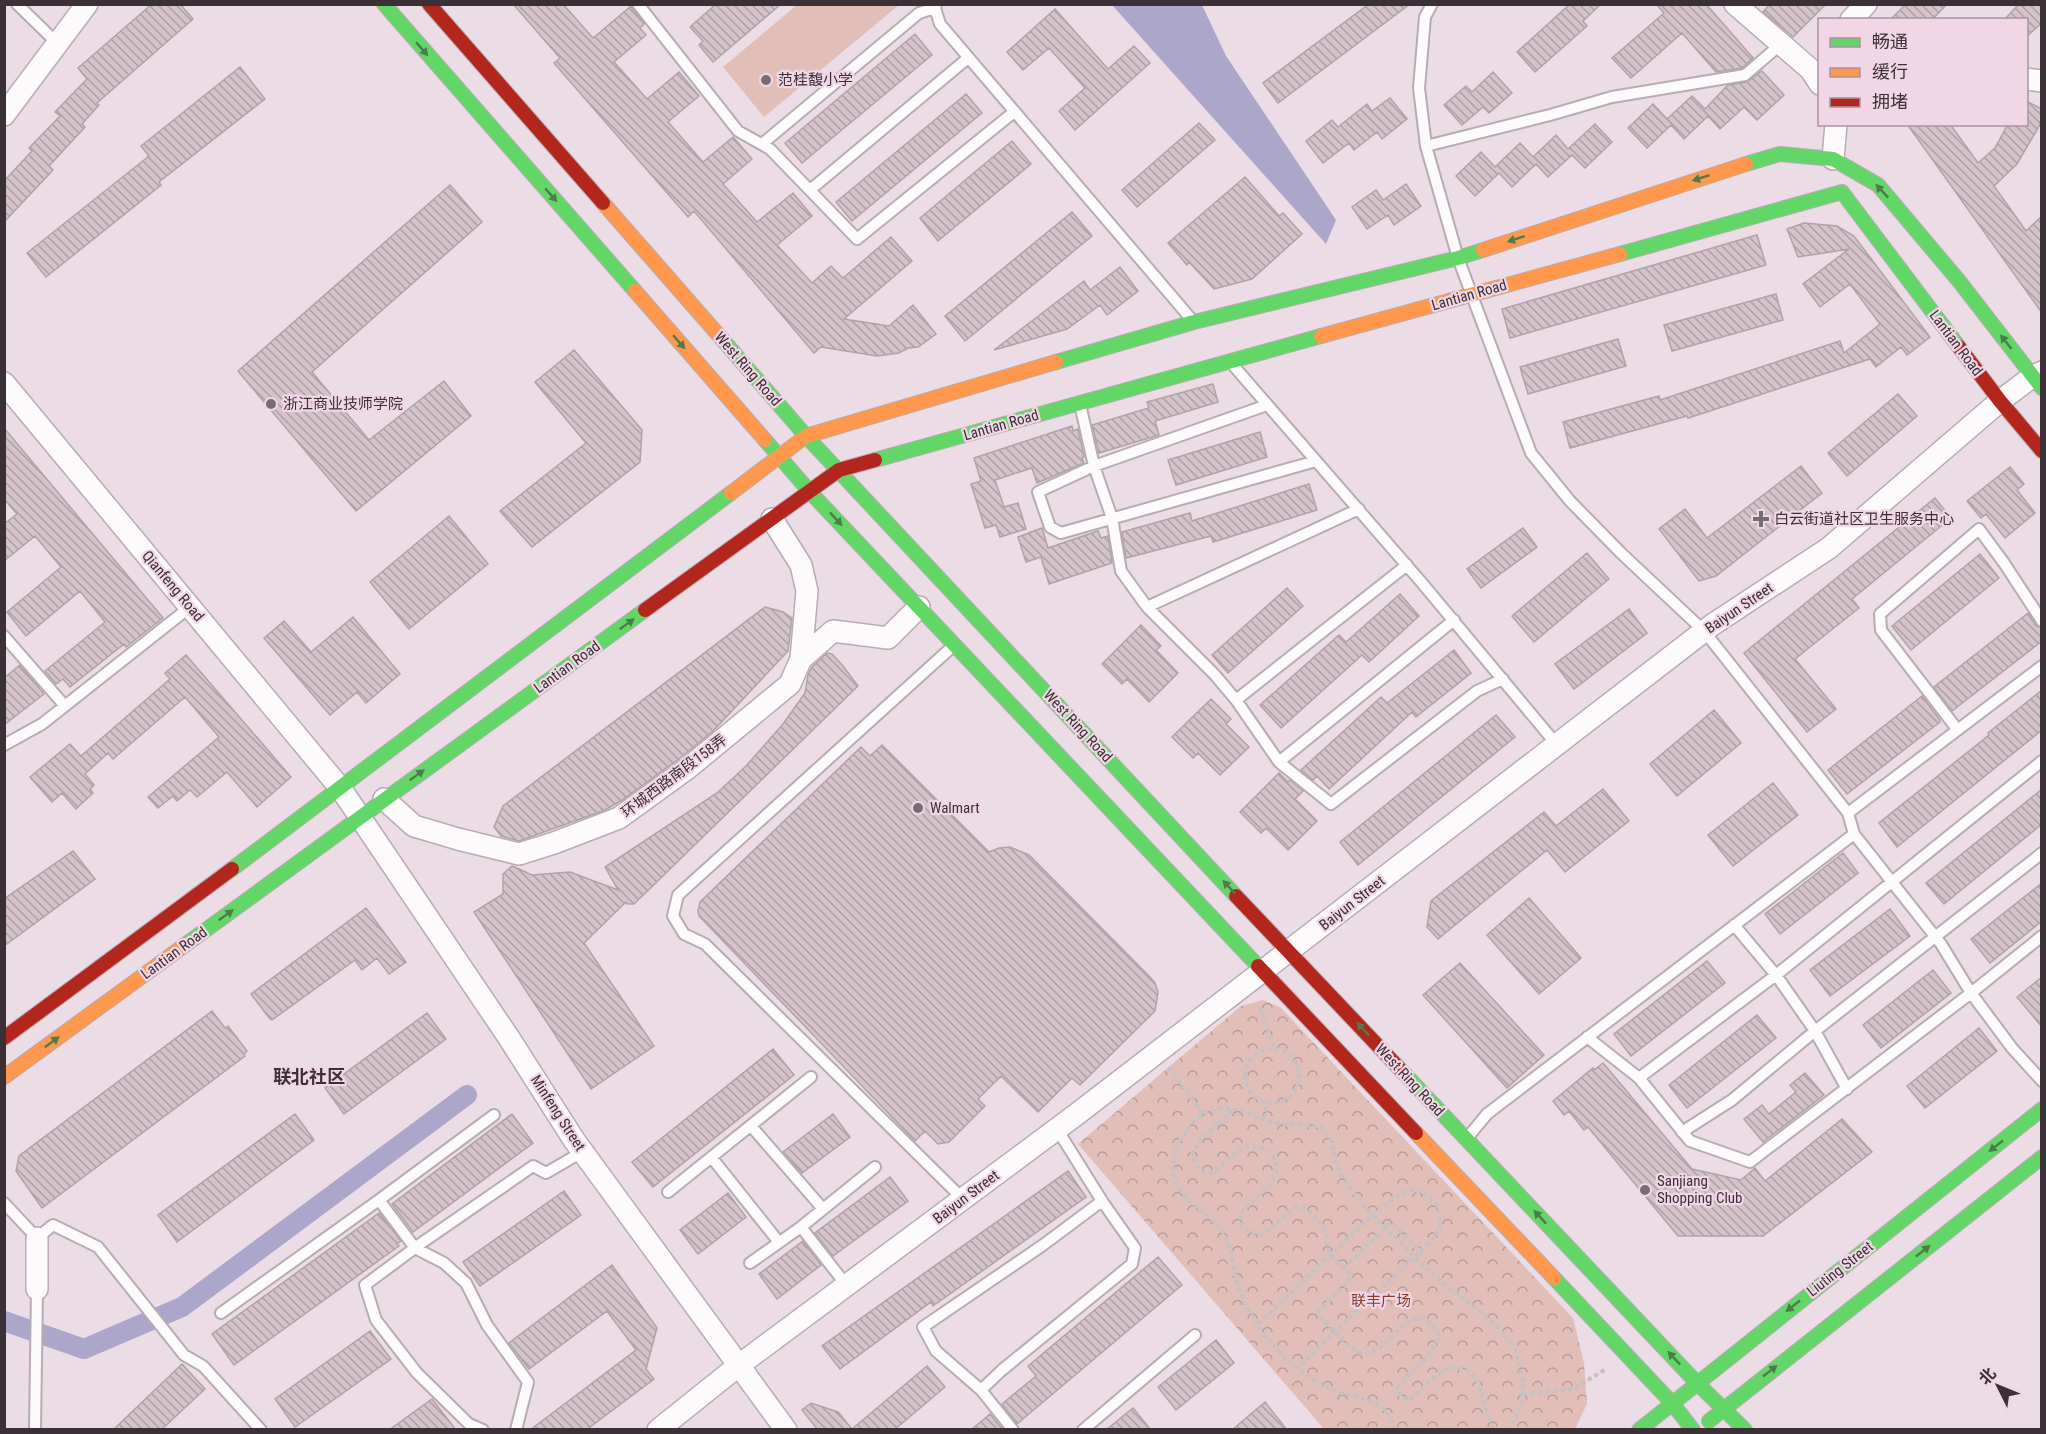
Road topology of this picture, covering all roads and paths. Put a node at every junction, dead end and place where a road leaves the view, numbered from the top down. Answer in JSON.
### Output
{"nodes":[{"id":1,"x":17,"y":4,"type":"edge"},
{"id":2,"x":87,"y":4,"type":"edge"},
{"id":3,"x":384,"y":4,"type":"edge"},
{"id":4,"x":429,"y":4,"type":"edge"},
{"id":5,"x":638,"y":4,"type":"edge"},
{"id":6,"x":1432,"y":4,"type":"edge"},
{"id":7,"x":1735,"y":4,"type":"edge"},
{"id":8,"x":1866,"y":4,"type":"edge"},
{"id":9,"x":935,"y":6,"type":"edge"},
{"id":10,"x":1853,"y":18,"type":"edge"},
{"id":11,"x":58,"y":44,"type":"junction"},
{"id":12,"x":1781,"y":45,"type":"junction"},
{"id":13,"x":968,"y":58,"type":"junction"},
{"id":14,"x":1816,"y":69,"type":"edge"},
{"id":15,"x":1014,"y":112,"type":"junction"},
{"id":16,"x":4,"y":115,"type":"edge"},
{"id":17,"x":1836,"y":126,"type":"edge"},
{"id":18,"x":762,"y":144,"type":"junction"},
{"id":19,"x":1426,"y":146,"type":"junction"},
{"id":20,"x":1833,"y":159,"type":"junction"},
{"id":21,"x":810,"y":190,"type":"junction"},
{"id":22,"x":1458,"y":258,"type":"junction"},
{"id":23,"x":1472,"y":295,"type":"junction"},
{"id":24,"x":1194,"y":322,"type":"junction"},
{"id":25,"x":1230,"y":362,"type":"junction"},
{"id":26,"x":2039,"y":379,"type":"edge"},
{"id":27,"x":4,"y":383,"type":"edge"},
{"id":28,"x":2000,"y":401,"type":"junction"},
{"id":29,"x":1080,"y":404,"type":"junction"},
{"id":30,"x":1268,"y":405,"type":"junction"},
{"id":31,"x":806,"y":436,"type":"junction"},
{"id":32,"x":2042,"y":451,"type":"edge"},
{"id":33,"x":779,"y":456,"type":"junction"},
{"id":34,"x":1316,"y":461,"type":"junction"},
{"id":35,"x":1094,"y":466,"type":"junction"},
{"id":36,"x":839,"y":471,"type":"junction"},
{"id":37,"x":810,"y":492,"type":"junction"},
{"id":38,"x":1359,"y":509,"type":"junction"},
{"id":39,"x":1112,"y":518,"type":"junction"},
{"id":40,"x":771,"y":519,"type":"junction"},
{"id":41,"x":1407,"y":565,"type":"junction"},
{"id":42,"x":190,"y":607,"type":"junction"},
{"id":43,"x":920,"y":607,"type":"junction"},
{"id":44,"x":1147,"y":607,"type":"junction"},
{"id":45,"x":1454,"y":620,"type":"junction"},
{"id":46,"x":2042,"y":621,"type":"edge"},
{"id":47,"x":1704,"y":631,"type":"junction"},
{"id":48,"x":4,"y":636,"type":"edge"},
{"id":49,"x":954,"y":645,"type":"junction"},
{"id":50,"x":801,"y":659,"type":"junction"},
{"id":51,"x":2042,"y":666,"type":"edge"},
{"id":52,"x":1503,"y":679,"type":"junction"},
{"id":53,"x":1236,"y":700,"type":"junction"},
{"id":54,"x":65,"y":706,"type":"junction"},
{"id":55,"x":1957,"y":729,"type":"junction"},
{"id":56,"x":4,"y":745,"type":"edge"},
{"id":57,"x":1557,"y":745,"type":"junction"},
{"id":58,"x":2042,"y":761,"type":"edge"},
{"id":59,"x":1279,"y":762,"type":"junction"},
{"id":60,"x":341,"y":789,"type":"junction"},
{"id":61,"x":384,"y":799,"type":"junction"},
{"id":62,"x":1848,"y":813,"type":"junction"},
{"id":63,"x":360,"y":817,"type":"junction"},
{"id":64,"x":1854,"y":834,"type":"junction"},
{"id":65,"x":2042,"y":853,"type":"edge"},
{"id":66,"x":1890,"y":881,"type":"junction"},
{"id":67,"x":1734,"y":925,"type":"junction"},
{"id":68,"x":1934,"y":936,"type":"junction"},
{"id":69,"x":2042,"y":936,"type":"edge"},
{"id":70,"x":1289,"y":952,"type":"junction"},
{"id":71,"x":1263,"y":971,"type":"junction"},
{"id":72,"x":1776,"y":975,"type":"junction"},
{"id":73,"x":1246,"y":984,"type":"junction"},
{"id":74,"x":1971,"y":993,"type":"junction"},
{"id":75,"x":1815,"y":1031,"type":"junction"},
{"id":76,"x":1587,"y":1037,"type":"junction"},
{"id":77,"x":4,"y":1038,"type":"edge"},
{"id":78,"x":1275,"y":1049,"type":"junction"},
{"id":79,"x":1158,"y":1052,"type":"junction"},
{"id":80,"x":4,"y":1077,"type":"edge"},
{"id":81,"x":811,"y":1077,"type":"dead end"},
{"id":82,"x":1639,"y":1078,"type":"junction"},
{"id":83,"x":2042,"y":1081,"type":"edge"},
{"id":84,"x":1847,"y":1089,"type":"junction"},
{"id":85,"x":1267,"y":1103,"type":"junction"},
{"id":86,"x":1235,"y":1108,"type":"junction"},
{"id":87,"x":2042,"y":1109,"type":"edge"},
{"id":88,"x":1204,"y":1114,"type":"junction"},
{"id":89,"x":494,"y":1115,"type":"dead end"},
{"id":90,"x":1264,"y":1119,"type":"junction"},
{"id":91,"x":751,"y":1126,"type":"junction"},
{"id":92,"x":1057,"y":1129,"type":"junction"},
{"id":93,"x":1682,"y":1132,"type":"junction"},
{"id":94,"x":1466,"y":1139,"type":"junction"},
{"id":95,"x":582,"y":1152,"type":"junction"},
{"id":96,"x":2042,"y":1157,"type":"edge"},
{"id":97,"x":712,"y":1158,"type":"junction"},
{"id":98,"x":875,"y":1167,"type":"dead end"},
{"id":99,"x":668,"y":1192,"type":"dead end"},
{"id":100,"x":963,"y":1199,"type":"junction"},
{"id":101,"x":379,"y":1200,"type":"junction"},
{"id":102,"x":1102,"y":1201,"type":"junction"},
{"id":103,"x":4,"y":1203,"type":"edge"},
{"id":104,"x":823,"y":1209,"type":"junction"},
{"id":105,"x":1373,"y":1215,"type":"junction"},
{"id":106,"x":801,"y":1227,"type":"junction"},
{"id":107,"x":37,"y":1238,"type":"junction"},
{"id":108,"x":778,"y":1241,"type":"junction"},
{"id":109,"x":415,"y":1248,"type":"junction"},
{"id":110,"x":1415,"y":1257,"type":"junction"},
{"id":111,"x":1426,"y":1257,"type":"dead end"},
{"id":112,"x":750,"y":1263,"type":"dead end"},
{"id":113,"x":1344,"y":1268,"type":"junction"},
{"id":114,"x":848,"y":1287,"type":"junction"},
{"id":115,"x":37,"y":1289,"type":"joint"},
{"id":116,"x":221,"y":1313,"type":"dead end"},
{"id":117,"x":1258,"y":1324,"type":"junction"},
{"id":118,"x":1195,"y":1335,"type":"dead end"},
{"id":119,"x":1628,"y":1357,"type":"junction"},
{"id":120,"x":738,"y":1366,"type":"junction"},
{"id":121,"x":1298,"y":1367,"type":"junction"},
{"id":122,"x":1697,"y":1383,"type":"junction"},
{"id":123,"x":981,"y":1390,"type":"junction"},
{"id":124,"x":1523,"y":1394,"type":"junction"},
{"id":125,"x":1672,"y":1403,"type":"junction"},
{"id":126,"x":1724,"y":1408,"type":"junction"},
{"id":127,"x":35,"y":1430,"type":"edge"},
{"id":128,"x":261,"y":1430,"type":"edge"},
{"id":129,"x":483,"y":1430,"type":"edge"},
{"id":130,"x":516,"y":1430,"type":"edge"},
{"id":131,"x":658,"y":1430,"type":"edge"},
{"id":132,"x":786,"y":1430,"type":"edge"},
{"id":133,"x":1013,"y":1430,"type":"edge"},
{"id":134,"x":1083,"y":1430,"type":"edge"},
{"id":135,"x":1395,"y":1430,"type":"edge"},
{"id":136,"x":1492,"y":1430,"type":"edge"},
{"id":137,"x":1509,"y":1430,"type":"edge"},
{"id":138,"x":1639,"y":1430,"type":"edge"},
{"id":139,"x":1693,"y":1430,"type":"edge"},
{"id":140,"x":1698,"y":1430,"type":"edge"},
{"id":141,"x":1745,"y":1430,"type":"edge"}],
"edges":[{"from":1,"to":11,"type":"lane"},
{"from":2,"to":11,"type":"street"},
{"from":3,"to":33,"type":"main road","name":"West Ring Road","one_way":true},
{"from":4,"to":31,"type":"main road","name":"West Ring Road"},
{"from":5,"to":18,"type":"lane"},
{"from":6,"to":19,"type":"lane"},
{"from":7,"to":12,"type":"street"},
{"from":8,"to":10,"type":"street"},
{"from":9,"to":13,"type":"lane"},
{"from":9,"to":18,"type":"lane"},
{"from":11,"to":16,"type":"street"},
{"from":12,"to":14,"type":"street"},
{"from":12,"to":19,"type":"lane"},
{"from":13,"to":15,"type":"lane"},
{"from":13,"to":21,"type":"lane"},
{"from":15,"to":21,"type":"lane"},
{"from":15,"to":24,"type":"lane"},
{"from":17,"to":20,"type":"street"},
{"from":18,"to":21,"type":"lane"},
{"from":19,"to":22,"type":"lane"},
{"from":20,"to":22,"type":"main road","one_way":true},
{"from":26,"to":20,"type":"main road","one_way":true},
{"from":22,"to":23,"type":"lane"},
{"from":22,"to":24,"type":"main road"},
{"from":23,"to":25,"type":"main road","name":"Lantian Road"},
{"from":23,"to":28,"type":"main road","name":"Lantian Road"},
{"from":23,"to":47,"type":"lane"},
{"from":24,"to":31,"type":"main road"},
{"from":25,"to":29,"type":"main road","name":"Lantian Road"},
{"from":25,"to":30,"type":"lane"},
{"from":26,"to":28,"type":"street","name":"Baiyun Street"},
{"from":27,"to":42,"type":"street","name":"Qianfeng Road"},
{"from":28,"to":32,"type":"main road","name":"Lantian Road"},
{"from":28,"to":47,"type":"street","name":"Baiyun Street"},
{"from":29,"to":35,"type":"lane"},
{"from":29,"to":36,"type":"main road","name":"Lantian Road"},
{"from":30,"to":34,"type":"lane"},
{"from":30,"to":35,"type":"lane"},
{"from":31,"to":33,"type":"main road"},
{"from":31,"to":36,"type":"main road","name":"West Ring Road"},
{"from":33,"to":37,"type":"main road","name":"West Ring Road"},
{"from":33,"to":60,"type":"main road"},
{"from":34,"to":38,"type":"lane"},
{"from":34,"to":39,"type":"lane"},
{"from":35,"to":39,"type":"lane"},
{"from":35,"to":39,"type":"lane"},
{"from":36,"to":37,"type":"main road","name":"Lantian Road"},
{"from":70,"to":36,"type":"main road","name":"West Ring Road","one_way":true},
{"from":37,"to":40,"type":"main road","name":"Lantian Road"},
{"from":37,"to":43,"type":"main road","name":"West Ring Road","one_way":true},
{"from":38,"to":41,"type":"lane"},
{"from":38,"to":44,"type":"lane"},
{"from":39,"to":44,"type":"lane"},
{"from":40,"to":50,"type":"street","name":"环城西路南段158弄"},
{"from":61,"to":40,"type":"main road","name":"Lantian Road","one_way":true},
{"from":41,"to":45,"type":"lane"},
{"from":41,"to":53,"type":"lane"},
{"from":42,"to":54,"type":"lane"},
{"from":42,"to":60,"type":"street","name":"Qianfeng Road"},
{"from":43,"to":49,"type":"main road","name":"West Ring Road"},
{"from":43,"to":50,"type":"street"},
{"from":44,"to":53,"type":"lane"},
{"from":45,"to":52,"type":"lane"},
{"from":45,"to":59,"type":"lane"},
{"from":46,"to":55,"type":"lane"},
{"from":47,"to":57,"type":"street","name":"Baiyun Street"},
{"from":47,"to":62,"type":"lane"},
{"from":48,"to":54,"type":"lane"},
{"from":49,"to":71,"type":"main road","name":"West Ring Road"},
{"from":49,"to":100,"type":"lane"},
{"from":50,"to":61,"type":"street","name":"环城西路南段158弄"},
{"from":51,"to":55,"type":"lane"},
{"from":52,"to":57,"type":"lane"},
{"from":52,"to":59,"type":"lane"},
{"from":53,"to":59,"type":"lane"},
{"from":54,"to":56,"type":"lane"},
{"from":55,"to":62,"type":"lane"},
{"from":57,"to":70,"type":"street","name":"Baiyun Street"},
{"from":58,"to":66,"type":"lane"},
{"from":60,"to":63,"type":"street","name":"Minfeng Street"},
{"from":60,"to":77,"type":"main road"},
{"from":61,"to":63,"type":"main road","name":"Lantian Road"},
{"from":62,"to":64,"type":"lane"},
{"from":80,"to":63,"type":"main road","name":"Lantian Road","one_way":true},
{"from":63,"to":95,"type":"street","name":"Minfeng Street"},
{"from":64,"to":66,"type":"lane"},
{"from":64,"to":67,"type":"lane"},
{"from":65,"to":68,"type":"lane"},
{"from":66,"to":68,"type":"lane"},
{"from":66,"to":72,"type":"lane"},
{"from":67,"to":72,"type":"lane"},
{"from":67,"to":76,"type":"lane"},
{"from":68,"to":74,"type":"lane"},
{"from":68,"to":75,"type":"lane"},
{"from":69,"to":74,"type":"lane"},
{"from":70,"to":71,"type":"street","name":"Baiyun Street"},
{"from":94,"to":70,"type":"main road","name":"West Ring Road","one_way":true},
{"from":71,"to":73,"type":"street","name":"Baiyun Street"},
{"from":71,"to":119,"type":"main road","name":"West Ring Road"},
{"from":72,"to":75,"type":"lane"},
{"from":72,"to":82,"type":"lane"},
{"from":73,"to":78,"type":"path"},
{"from":73,"to":79,"type":"street","name":"Baiyun Street"},
{"from":74,"to":83,"type":"lane"},
{"from":74,"to":84,"type":"lane"},
{"from":75,"to":84,"type":"lane"},
{"from":75,"to":93,"type":"lane"},
{"from":76,"to":82,"type":"lane"},
{"from":76,"to":94,"type":"lane"},
{"from":78,"to":85,"type":"path"},
{"from":78,"to":85,"type":"path"},
{"from":79,"to":88,"type":"path"},
{"from":79,"to":92,"type":"street","name":"Baiyun Street"},
{"from":81,"to":91,"type":"lane"},
{"from":82,"to":93,"type":"lane"},
{"from":84,"to":93,"type":"lane"},
{"from":85,"to":90,"type":"path"},
{"from":86,"to":88,"type":"path"},
{"from":86,"to":90,"type":"path"},
{"from":86,"to":113,"type":"path","bridge":true},
{"from":87,"to":122,"type":"main road","name":"Liuting Street","one_way":true},
{"from":88,"to":117,"type":"path"},
{"from":89,"to":101,"type":"lane"},
{"from":90,"to":105,"type":"path"},
{"from":91,"to":97,"type":"lane"},
{"from":91,"to":104,"type":"lane"},
{"from":92,"to":100,"type":"street","name":"Baiyun Street"},
{"from":92,"to":102,"type":"lane"},
{"from":122,"to":94,"type":"main road","name":"West Ring Road","one_way":true},
{"from":95,"to":109,"type":"lane"},
{"from":95,"to":120,"type":"street","name":"Minfeng Street"},
{"from":126,"to":96,"type":"main road","one_way":true},
{"from":97,"to":99,"type":"lane"},
{"from":97,"to":108,"type":"lane"},
{"from":98,"to":104,"type":"lane"},
{"from":100,"to":114,"type":"street","name":"Baiyun Street"},
{"from":101,"to":109,"type":"lane"},
{"from":101,"to":116,"type":"lane"},
{"from":102,"to":123,"type":"lane"},
{"from":102,"to":123,"type":"lane"},
{"from":103,"to":107,"type":"lane"},
{"from":104,"to":106,"type":"lane"},
{"from":105,"to":110,"type":"path"},
{"from":105,"to":110,"type":"path"},
{"from":105,"to":117,"type":"path"},
{"from":106,"to":108,"type":"lane"},
{"from":106,"to":114,"type":"lane"},
{"from":107,"to":115,"type":"street"},
{"from":107,"to":128,"type":"lane"},
{"from":108,"to":112,"type":"lane"},
{"from":109,"to":129,"type":"lane"},
{"from":109,"to":130,"type":"lane"},
{"from":110,"to":121,"type":"path"},
{"from":110,"to":124,"type":"path"},
{"from":111,"to":113,"type":"path","bridge":true},
{"from":113,"to":136,"type":"path","bridge":true},
{"from":114,"to":120,"type":"street","name":"Baiyun Street"},
{"from":115,"to":127,"type":"lane"},
{"from":117,"to":121,"type":"path"},
{"from":118,"to":134,"type":"lane"},
{"from":119,"to":124,"type":"path"},
{"from":119,"to":125,"type":"main road","name":"West Ring Road"},
{"from":120,"to":131,"type":"street","name":"Baiyun Street"},
{"from":120,"to":132,"type":"street","name":"Minfeng Street"},
{"from":121,"to":135,"type":"path"},
{"from":122,"to":125,"type":"main road","name":"Liuting Street"},
{"from":122,"to":126,"type":"main road","name":"West Ring Road"},
{"from":123,"to":133,"type":"lane"},
{"from":124,"to":137,"type":"path"},
{"from":125,"to":138,"type":"main road","name":"Liuting Street"},
{"from":125,"to":139,"type":"main road","name":"West Ring Road"},
{"from":126,"to":140,"type":"main road"},
{"from":126,"to":141,"type":"main road","name":"West Ring Road"}]}
